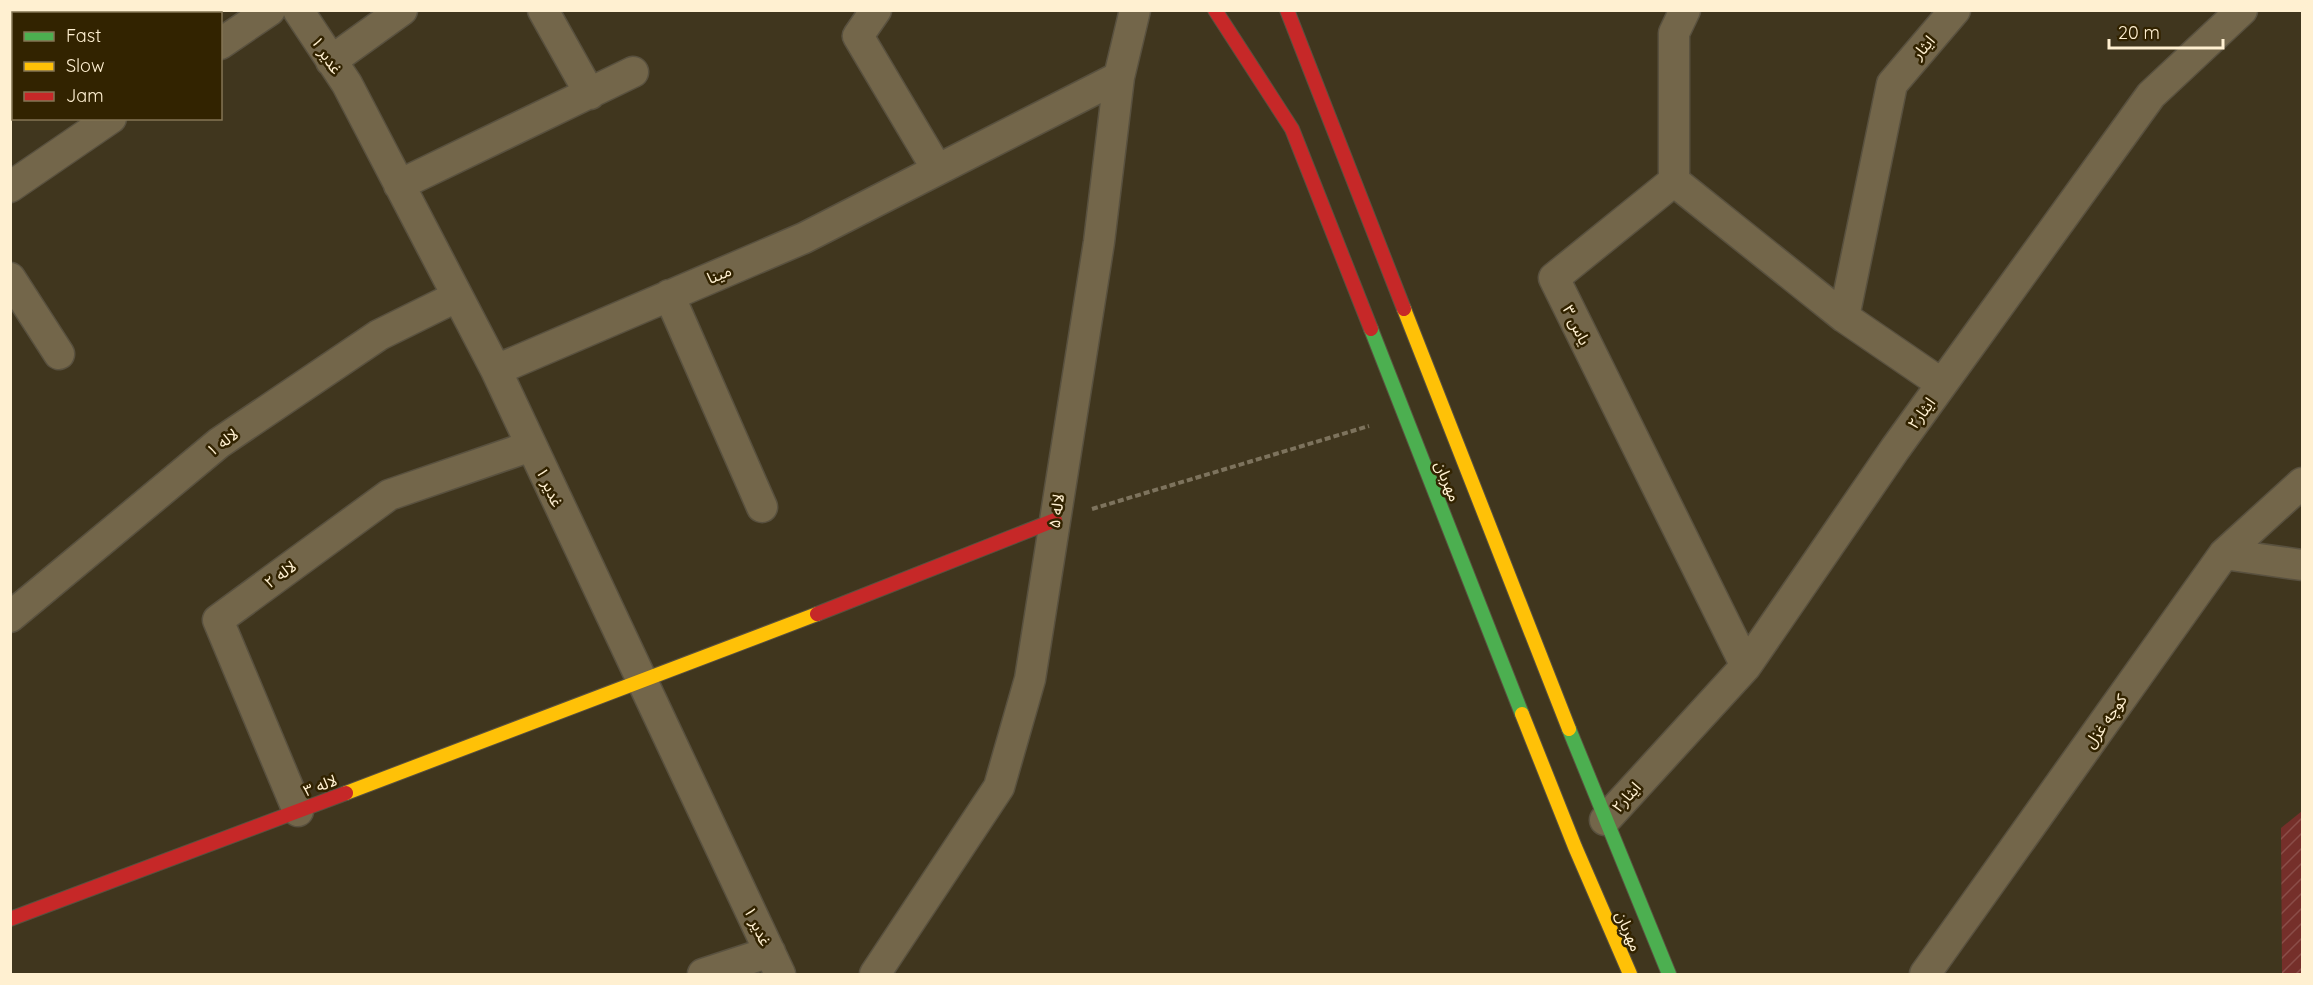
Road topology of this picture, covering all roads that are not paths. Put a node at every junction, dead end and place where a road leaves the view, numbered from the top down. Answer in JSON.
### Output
{"nodes":[{"id":1,"x":270,"y":10,"type":"edge"},
{"id":2,"x":298,"y":10,"type":"edge"},
{"id":3,"x":402,"y":10,"type":"edge"},
{"id":4,"x":543,"y":10,"type":"edge"},
{"id":5,"x":876,"y":10,"type":"edge"},
{"id":6,"x":1135,"y":10,"type":"edge"},
{"id":7,"x":1215,"y":10,"type":"edge"},
{"id":8,"x":1287,"y":10,"type":"edge"},
{"id":9,"x":1685,"y":10,"type":"edge"},
{"id":10,"x":1955,"y":10,"type":"edge"},
{"id":11,"x":2242,"y":10,"type":"edge"},
{"id":12,"x":222,"y":43,"type":"edge"},
{"id":13,"x":331,"y":61,"type":"junction"},
{"id":14,"x":633,"y":72,"type":"dead end"},
{"id":15,"x":1119,"y":77,"type":"junction"},
{"id":16,"x":590,"y":94,"type":"junction"},
{"id":17,"x":108,"y":120,"type":"edge"},
{"id":18,"x":938,"y":170,"type":"junction"},
{"id":19,"x":1674,"y":181,"type":"junction"},
{"id":20,"x":399,"y":185,"type":"junction"},
{"id":21,"x":10,"y":187,"type":"edge"},
{"id":22,"x":10,"y":278,"type":"edge"},
{"id":23,"x":669,"y":296,"type":"junction"},
{"id":24,"x":456,"y":297,"type":"junction"},
{"id":25,"x":1844,"y":317,"type":"junction"},
{"id":26,"x":59,"y":354,"type":"dead end"},
{"id":27,"x":496,"y":370,"type":"junction"},
{"id":28,"x":1942,"y":384,"type":"junction"},
{"id":29,"x":531,"y":446,"type":"junction"},
{"id":30,"x":2302,"y":483,"type":"edge"},
{"id":31,"x":762,"y":507,"type":"dead end"},
{"id":32,"x":1055,"y":520,"type":"junction"},
{"id":33,"x":2224,"y":554,"type":"junction"},
{"id":34,"x":2302,"y":565,"type":"edge"},
{"id":35,"x":10,"y":617,"type":"edge"},
{"id":36,"x":1746,"y":666,"type":"junction"},
{"id":37,"x":641,"y":683,"type":"junction"},
{"id":38,"x":298,"y":811,"type":"junction"},
{"id":39,"x":1605,"y":820,"type":"junction"},
{"id":40,"x":10,"y":919,"type":"edge"},
{"id":41,"x":775,"y":963,"type":"edge"},
{"id":42,"x":703,"y":975,"type":"edge"},
{"id":43,"x":875,"y":975,"type":"edge"},
{"id":44,"x":1630,"y":975,"type":"edge"},
{"id":45,"x":1669,"y":975,"type":"edge"},
{"id":46,"x":1925,"y":975,"type":"edge"}],
"edges":[{"from":1,"to":12,"type":"street"},
{"from":2,"to":13,"type":"street","name":"غدیر ۱"},
{"from":3,"to":13,"type":"street"},
{"from":4,"to":16,"type":"street"},
{"from":5,"to":18,"type":"street"},
{"from":6,"to":15,"type":"street","name":"لاله ۵"},
{"from":7,"to":44,"type":"street","name":"مهربان"},
{"from":8,"to":39,"type":"street","name":"مهربان"},
{"from":9,"to":19,"type":"street"},
{"from":10,"to":25,"type":"street","name":"ایثار"},
{"from":11,"to":28,"type":"street","name":"ایثار۲"},
{"from":13,"to":20,"type":"street","name":"غدیر ۱"},
{"from":14,"to":16,"type":"street"},
{"from":15,"to":18,"type":"street","name":"مینا"},
{"from":15,"to":32,"type":"street","name":"لاله ۵"},
{"from":16,"to":20,"type":"street"},
{"from":17,"to":21,"type":"street"},
{"from":18,"to":23,"type":"street","name":"مینا"},
{"from":19,"to":25,"type":"street"},
{"from":19,"to":36,"type":"street","name":"یاس ۳"},
{"from":20,"to":24,"type":"street","name":"غدیر ۱"},
{"from":22,"to":26,"type":"street"},
{"from":23,"to":27,"type":"street","name":"مینا"},
{"from":23,"to":31,"type":"street"},
{"from":24,"to":27,"type":"street","name":"غدیر ۱"},
{"from":24,"to":35,"type":"street","name":"لاله ۱"},
{"from":25,"to":28,"type":"street"},
{"from":27,"to":29,"type":"street","name":"غدیر ۱"},
{"from":28,"to":36,"type":"street","name":"ایثار۲"},
{"from":29,"to":37,"type":"street","name":"غدیر ۱"},
{"from":29,"to":38,"type":"street","name":"لاله ۲"},
{"from":30,"to":33,"type":"street","name":"کوچه غزل"},
{"from":32,"to":37,"type":"street","name":"لاله ۳"},
{"from":32,"to":43,"type":"street","name":"لاله ۵"},
{"from":33,"to":34,"type":"street"},
{"from":33,"to":46,"type":"street","name":"کوچه غزل"},
{"from":36,"to":39,"type":"street","name":"ایثار۲"},
{"from":37,"to":38,"type":"street","name":"لاله ۳"},
{"from":37,"to":41,"type":"street","name":"غدیر ۱"},
{"from":38,"to":40,"type":"street","name":"لاله ۳"},
{"from":39,"to":45,"type":"street","name":"مهربان"},
{"from":41,"to":42,"type":"street"}]}
